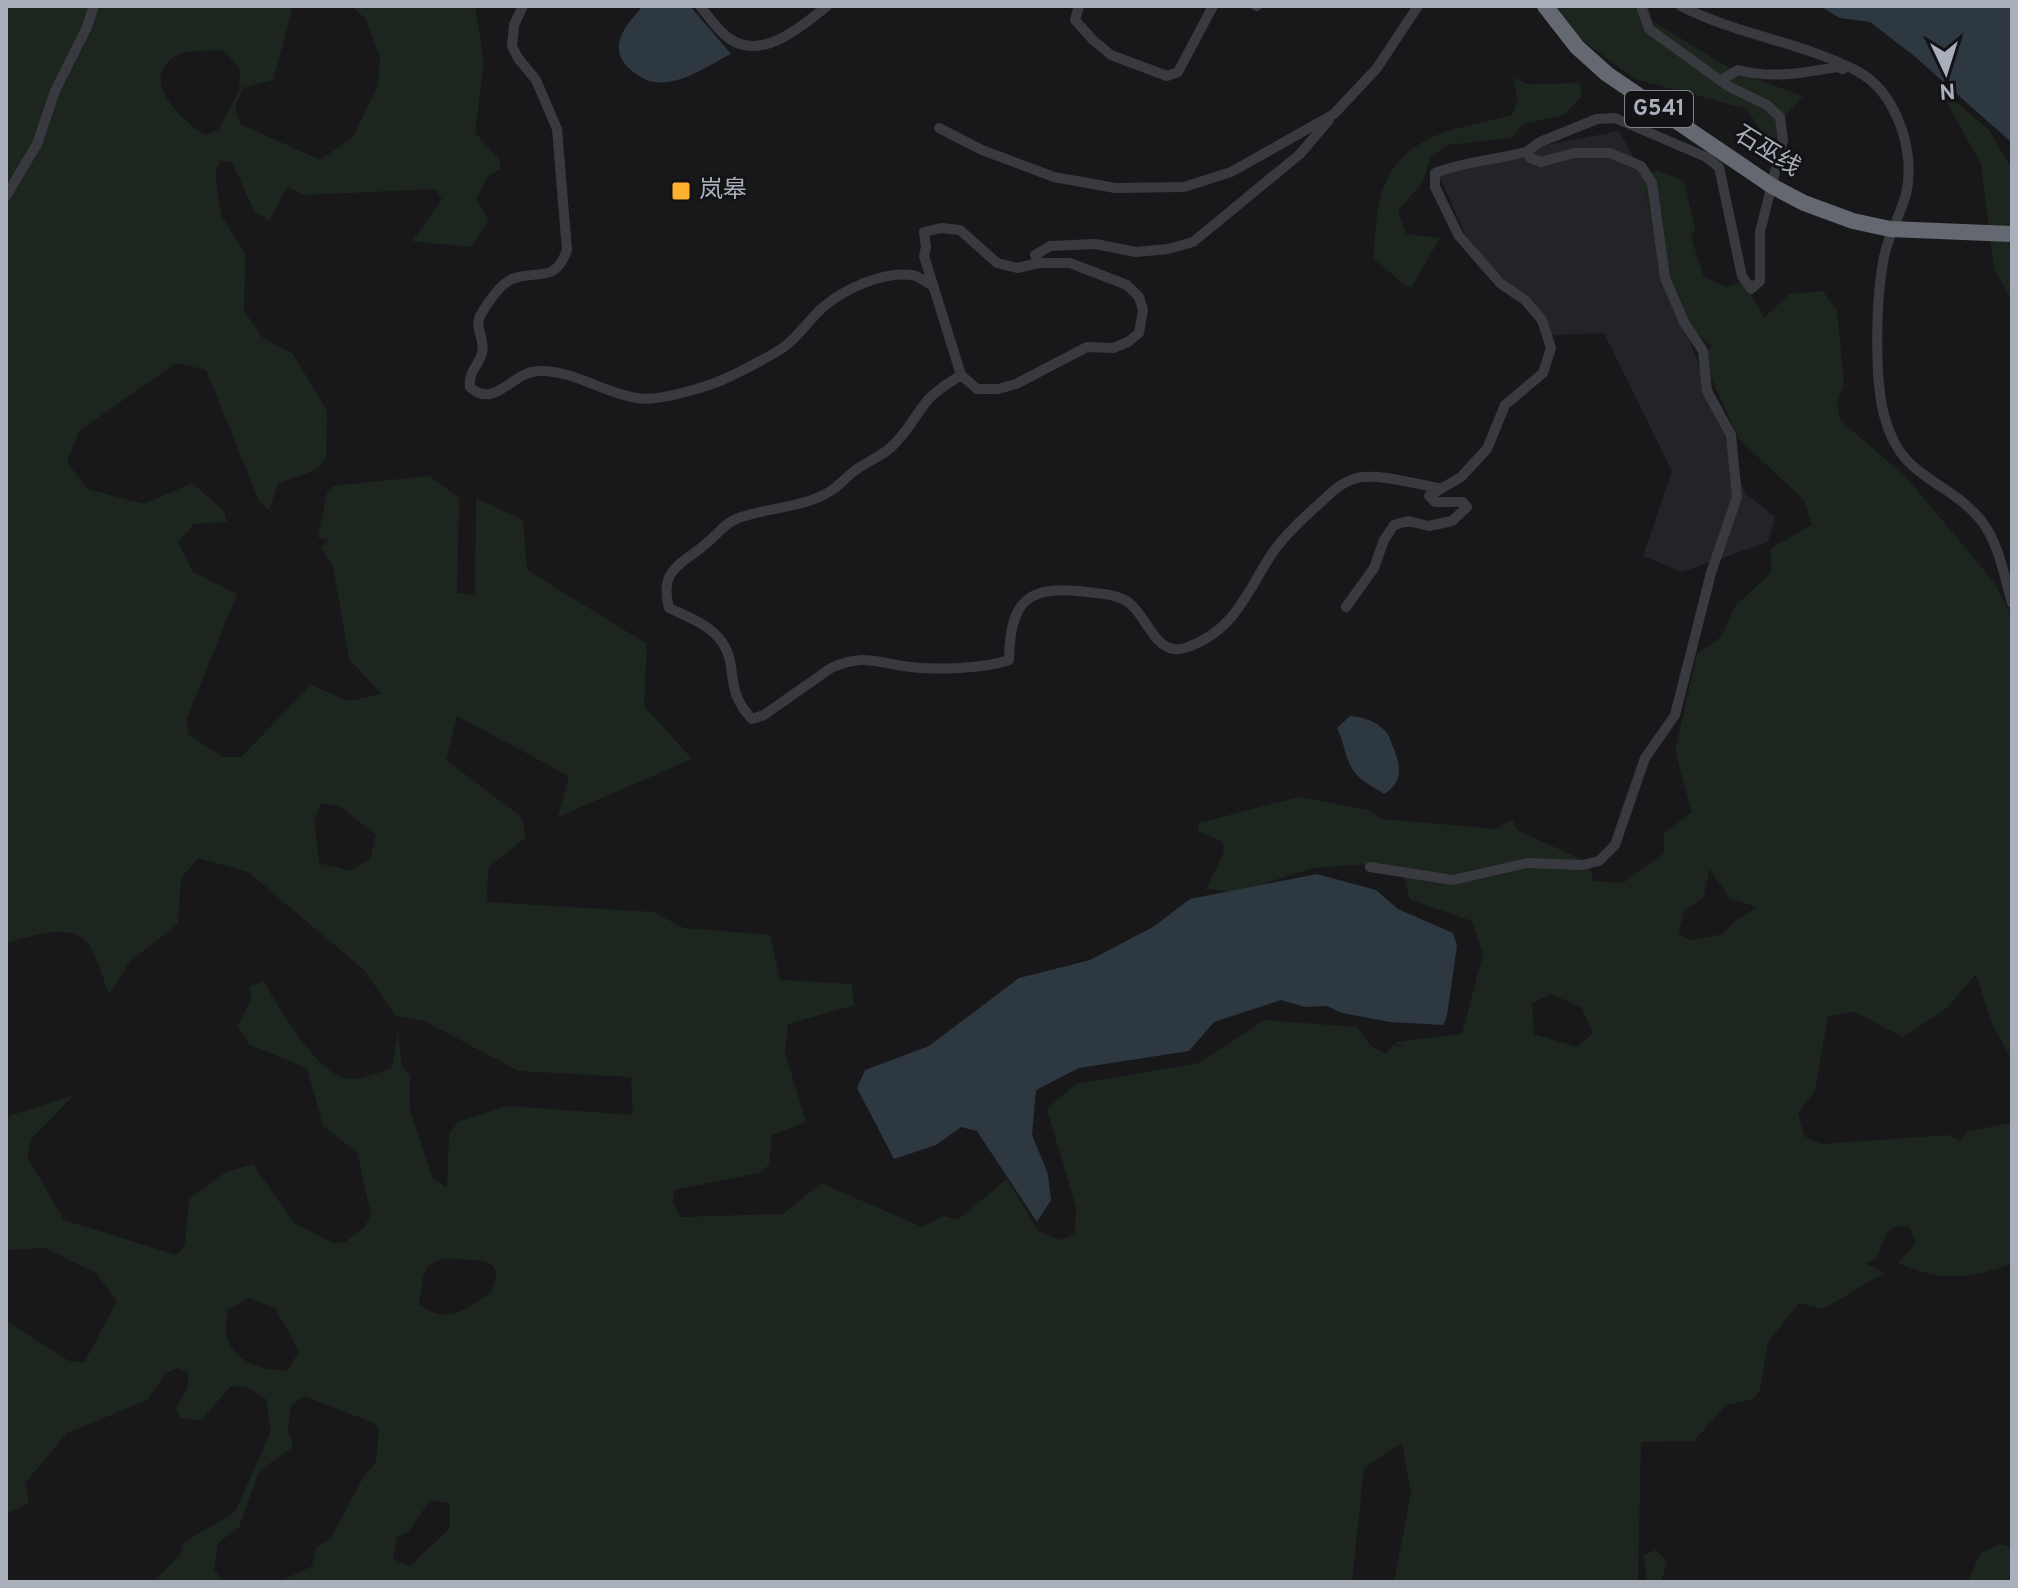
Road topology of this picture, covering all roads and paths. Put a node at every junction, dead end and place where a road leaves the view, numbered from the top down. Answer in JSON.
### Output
{"nodes":[{"id":1,"x":94,"y":6,"type":"edge"},
{"id":2,"x":523,"y":6,"type":"edge"},
{"id":3,"x":700,"y":6,"type":"edge"},
{"id":4,"x":827,"y":6,"type":"edge"},
{"id":5,"x":1079,"y":6,"type":"edge"},
{"id":6,"x":1213,"y":6,"type":"edge"},
{"id":7,"x":1418,"y":6,"type":"edge"},
{"id":8,"x":1545,"y":6,"type":"edge"},
{"id":9,"x":1641,"y":6,"type":"edge"},
{"id":10,"x":1681,"y":6,"type":"edge"},
{"id":11,"x":1721,"y":80,"type":"junction"},
{"id":12,"x":1897,"y":105,"type":"dead end"},
{"id":13,"x":1334,"y":114,"type":"junction"},
{"id":14,"x":939,"y":128,"type":"dead end"},
{"id":15,"x":1528,"y":151,"type":"junction"},
{"id":16,"x":1772,"y":186,"type":"junction"},
{"id":17,"x":6,"y":196,"type":"edge"},
{"id":18,"x":2012,"y":234,"type":"edge"},
{"id":19,"x":1039,"y":263,"type":"junction"},
{"id":20,"x":933,"y":286,"type":"junction"},
{"id":21,"x":961,"y":375,"type":"junction"},
{"id":22,"x":1438,"y":488,"type":"junction"},
{"id":23,"x":2012,"y":603,"type":"edge"},
{"id":24,"x":1346,"y":607,"type":"dead end"},
{"id":25,"x":1370,"y":867,"type":"dead end"}],
"edges":[{"from":1,"to":17,"type":"street"},
{"from":2,"to":20,"type":"street"},
{"from":3,"to":4,"type":"street"},
{"from":5,"to":6,"type":"street"},
{"from":7,"to":13,"type":"street"},
{"from":8,"to":16,"type":"highway","name":"石巫线","number":"G541"},
{"from":9,"to":11,"type":"street"},
{"from":10,"to":23,"type":"street"},
{"from":11,"to":12,"type":"street"},
{"from":11,"to":16,"type":"street"},
{"from":13,"to":14,"type":"street"},
{"from":13,"to":19,"type":"street"},
{"from":15,"to":16,"type":"street"},
{"from":15,"to":22,"type":"street"},
{"from":15,"to":25,"type":"street"},
{"from":16,"to":18,"type":"highway","name":"石巫线","number":"G541"},
{"from":19,"to":20,"type":"street"},
{"from":19,"to":21,"type":"street"},
{"from":20,"to":21,"type":"street"},
{"from":21,"to":22,"type":"street"},
{"from":22,"to":24,"type":"street"}]}
